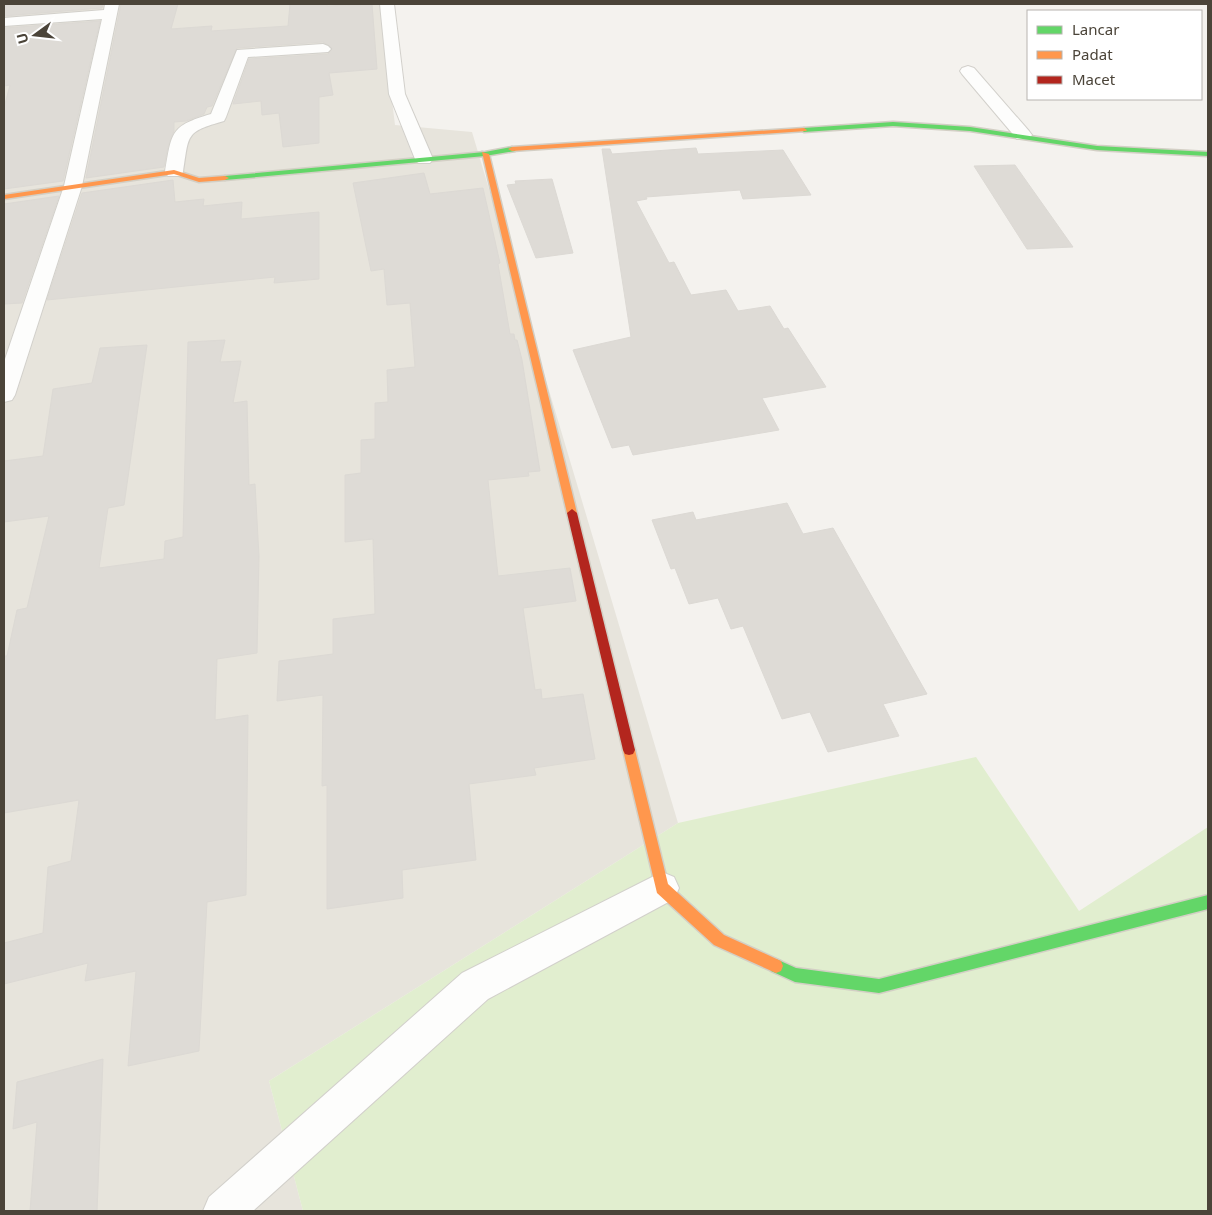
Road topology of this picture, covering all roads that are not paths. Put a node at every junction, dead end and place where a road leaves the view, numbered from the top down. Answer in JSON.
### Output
{"nodes":[{"id":1,"x":386,"y":4,"type":"edge"},
{"id":2,"x":110,"y":9,"type":"edge"},
{"id":3,"x":4,"y":22,"type":"edge"},
{"id":4,"x":323,"y":49,"type":"dead end"},
{"id":5,"x":968,"y":71,"type":"dead end"},
{"id":6,"x":1023,"y":134,"type":"junction"},
{"id":7,"x":485,"y":154,"type":"junction"},
{"id":8,"x":1208,"y":154,"type":"edge"},
{"id":9,"x":424,"y":159,"type":"junction"},
{"id":10,"x":174,"y":172,"type":"junction"},
{"id":11,"x":73,"y":186,"type":"junction"},
{"id":12,"x":4,"y":197,"type":"edge"},
{"id":13,"x":4,"y":395,"type":"edge"},
{"id":14,"x":662,"y":888,"type":"junction"},
{"id":15,"x":1208,"y":902,"type":"edge"},
{"id":16,"x":223,"y":1211,"type":"edge"}],
"edges":[{"from":1,"to":9,"type":"street"},
{"from":2,"to":3,"type":"street"},
{"from":2,"to":11,"type":"street"},
{"from":4,"to":10,"type":"street"},
{"from":5,"to":6,"type":"street"},
{"from":6,"to":7,"type":"street"},
{"from":6,"to":8,"type":"street"},
{"from":7,"to":9,"type":"street"},
{"from":7,"to":14,"type":"street"},
{"from":9,"to":10,"type":"street"},
{"from":10,"to":11,"type":"street"},
{"from":11,"to":12,"type":"street"},
{"from":11,"to":13,"type":"street"},
{"from":14,"to":15,"type":"street"},
{"from":14,"to":16,"type":"street"}]}
